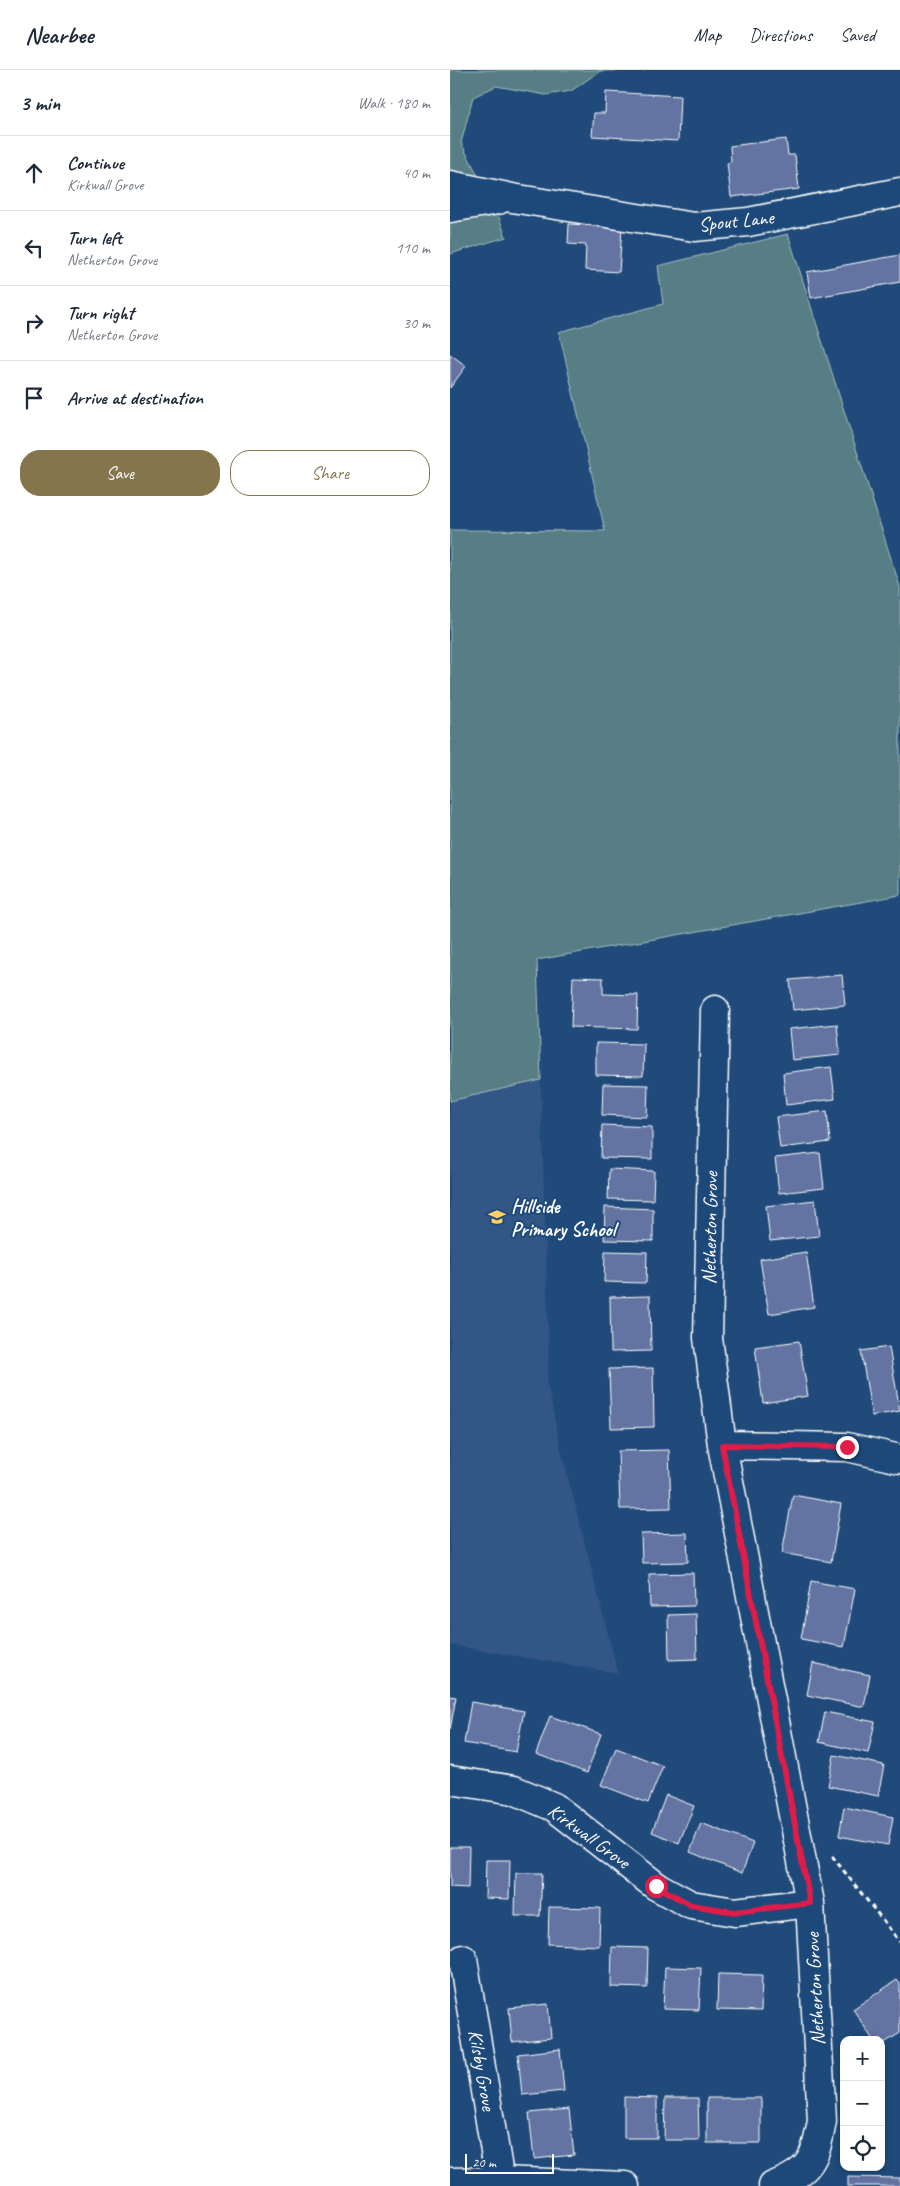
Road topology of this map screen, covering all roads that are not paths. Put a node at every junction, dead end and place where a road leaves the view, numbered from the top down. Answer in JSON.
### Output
{"nodes":[{"id":1,"x":450,"y":185,"type":"edge"},
{"id":2,"x":900,"y":192,"type":"edge"},
{"id":3,"x":512,"y":198,"type":"junction"},
{"id":4,"x":450,"y":208,"type":"edge"},
{"id":5,"x":715,"y":1010,"type":"dead end"},
{"id":6,"x":722,"y":1445,"type":"junction"},
{"id":7,"x":900,"y":1459,"type":"edge"},
{"id":8,"x":450,"y":1780,"type":"edge"},
{"id":9,"x":810,"y":1903,"type":"junction"},
{"id":10,"x":463,"y":1960,"type":"dead end"},
{"id":11,"x":500,"y":2181,"type":"junction"},
{"id":12,"x":450,"y":2182,"type":"edge"},
{"id":13,"x":625,"y":2186,"type":"edge"},
{"id":14,"x":773,"y":2186,"type":"edge"}],
"edges":[{"from":1,"to":3,"type":"street"},
{"from":2,"to":3,"type":"street","name":"Spout Lane"},
{"from":3,"to":4,"type":"street"},
{"from":5,"to":6,"type":"street","name":"Netherton Grove"},
{"from":6,"to":7,"type":"street"},
{"from":6,"to":9,"type":"street","name":"Netherton Grove"},
{"from":8,"to":9,"type":"street","name":"Kirkwall Grove"},
{"from":9,"to":14,"type":"street","name":"Netherton Grove"},
{"from":10,"to":11,"type":"street","name":"Kilsby Grove"},
{"from":11,"to":12,"type":"street"},
{"from":11,"to":13,"type":"street"}]}
